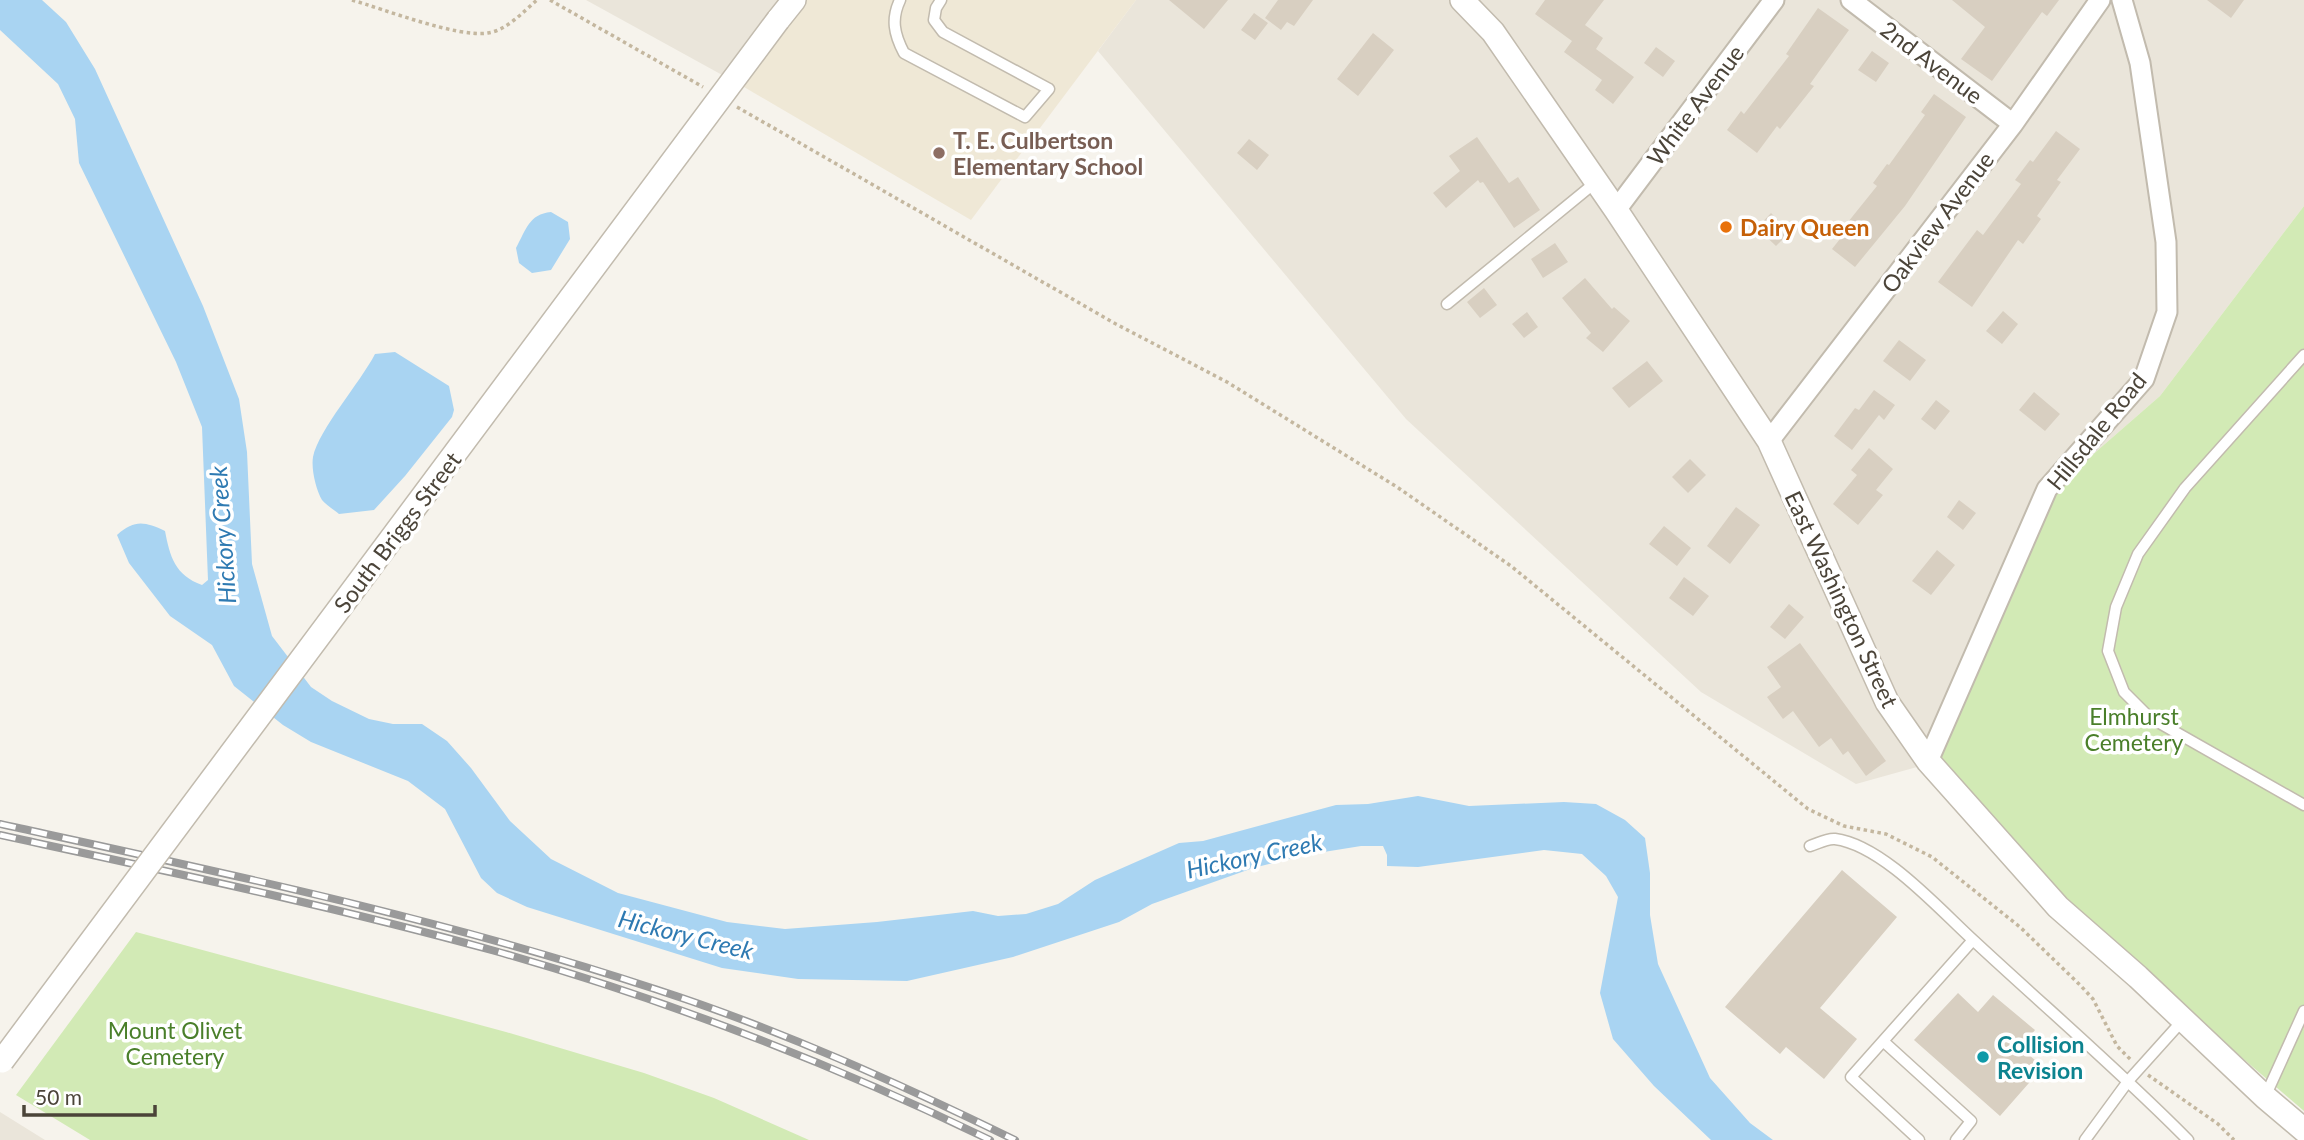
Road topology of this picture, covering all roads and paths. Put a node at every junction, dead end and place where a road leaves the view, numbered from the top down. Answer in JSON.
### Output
{"nodes":[{"id":1,"x":352,"y":0,"type":"edge"},
{"id":2,"x":537,"y":0,"type":"edge"},
{"id":3,"x":550,"y":0,"type":"edge"},
{"id":4,"x":794,"y":0,"type":"edge"},
{"id":5,"x":901,"y":0,"type":"edge"},
{"id":6,"x":941,"y":0,"type":"edge"},
{"id":7,"x":1462,"y":0,"type":"edge"},
{"id":8,"x":1774,"y":0,"type":"edge"},
{"id":9,"x":1852,"y":0,"type":"edge"},
{"id":10,"x":2100,"y":0,"type":"edge"},
{"id":11,"x":2122,"y":0,"type":"edge"},
{"id":12,"x":708,"y":90,"type":"dead end"},
{"id":13,"x":731,"y":104,"type":"dead end"},
{"id":14,"x":2013,"y":124,"type":"junction"},
{"id":15,"x":1597,"y":182,"type":"junction"},
{"id":16,"x":1616,"y":210,"type":"junction"},
{"id":17,"x":1447,"y":304,"type":"dead end"},
{"id":18,"x":2304,"y":355,"type":"edge"},
{"id":19,"x":1769,"y":441,"type":"junction"},
{"id":20,"x":1928,"y":761,"type":"junction"},
{"id":21,"x":2304,"y":805,"type":"edge"},
{"id":22,"x":1810,"y":846,"type":"dead end"},
{"id":23,"x":1973,"y":940,"type":"junction"},
{"id":24,"x":2304,"y":1011,"type":"edge"},
{"id":25,"x":2183,"y":1019,"type":"junction"},
{"id":26,"x":1883,"y":1041,"type":"junction"},
{"id":27,"x":1,"y":1062,"type":"edge"},
{"id":28,"x":2139,"y":1069,"type":"junction"},
{"id":29,"x":2129,"y":1080,"type":"junction"},
{"id":30,"x":2265,"y":1097,"type":"junction"},
{"id":31,"x":2304,"y":1130,"type":"edge"},
{"id":32,"x":1920,"y":1140,"type":"edge"},
{"id":33,"x":1956,"y":1140,"type":"edge"},
{"id":34,"x":2085,"y":1140,"type":"edge"},
{"id":35,"x":2188,"y":1140,"type":"edge"},
{"id":36,"x":2235,"y":1140,"type":"edge"}],
"edges":[{"from":1,"to":2,"type":"path"},
{"from":3,"to":12,"type":"path"},
{"from":4,"to":27,"type":"street","name":"South Briggs Street","bridge":true},
{"from":5,"to":6,"type":"lane"},
{"from":7,"to":15,"type":"street","name":"East Washington Street"},
{"from":8,"to":16,"type":"street","name":"White Avenue"},
{"from":9,"to":14,"type":"street","name":"2nd Avenue"},
{"from":10,"to":14,"type":"street","name":"Oakview Avenue"},
{"from":11,"to":20,"type":"street","name":"Hillsdale Road"},
{"from":13,"to":28,"type":"path"},
{"from":14,"to":19,"type":"street","name":"Oakview Avenue"},
{"from":15,"to":16,"type":"street","name":"East Washington Street"},
{"from":15,"to":17,"type":"lane"},
{"from":16,"to":19,"type":"street","name":"East Washington Street"},
{"from":18,"to":21,"type":"lane"},
{"from":19,"to":20,"type":"street","name":"East Washington Street"},
{"from":20,"to":25,"type":"street","name":"East Washington Street"},
{"from":22,"to":23,"type":"lane"},
{"from":23,"to":26,"type":"lane"},
{"from":23,"to":29,"type":"lane"},
{"from":24,"to":30,"type":"lane"},
{"from":25,"to":28,"type":"lane"},
{"from":25,"to":30,"type":"street","name":"East Washington Street"},
{"from":26,"to":32,"type":"lane"},
{"from":26,"to":33,"type":"lane"},
{"from":28,"to":29,"type":"lane"},
{"from":28,"to":36,"type":"path"},
{"from":29,"to":34,"type":"lane"},
{"from":29,"to":35,"type":"lane"},
{"from":30,"to":31,"type":"street","name":"East Washington Street"}]}
